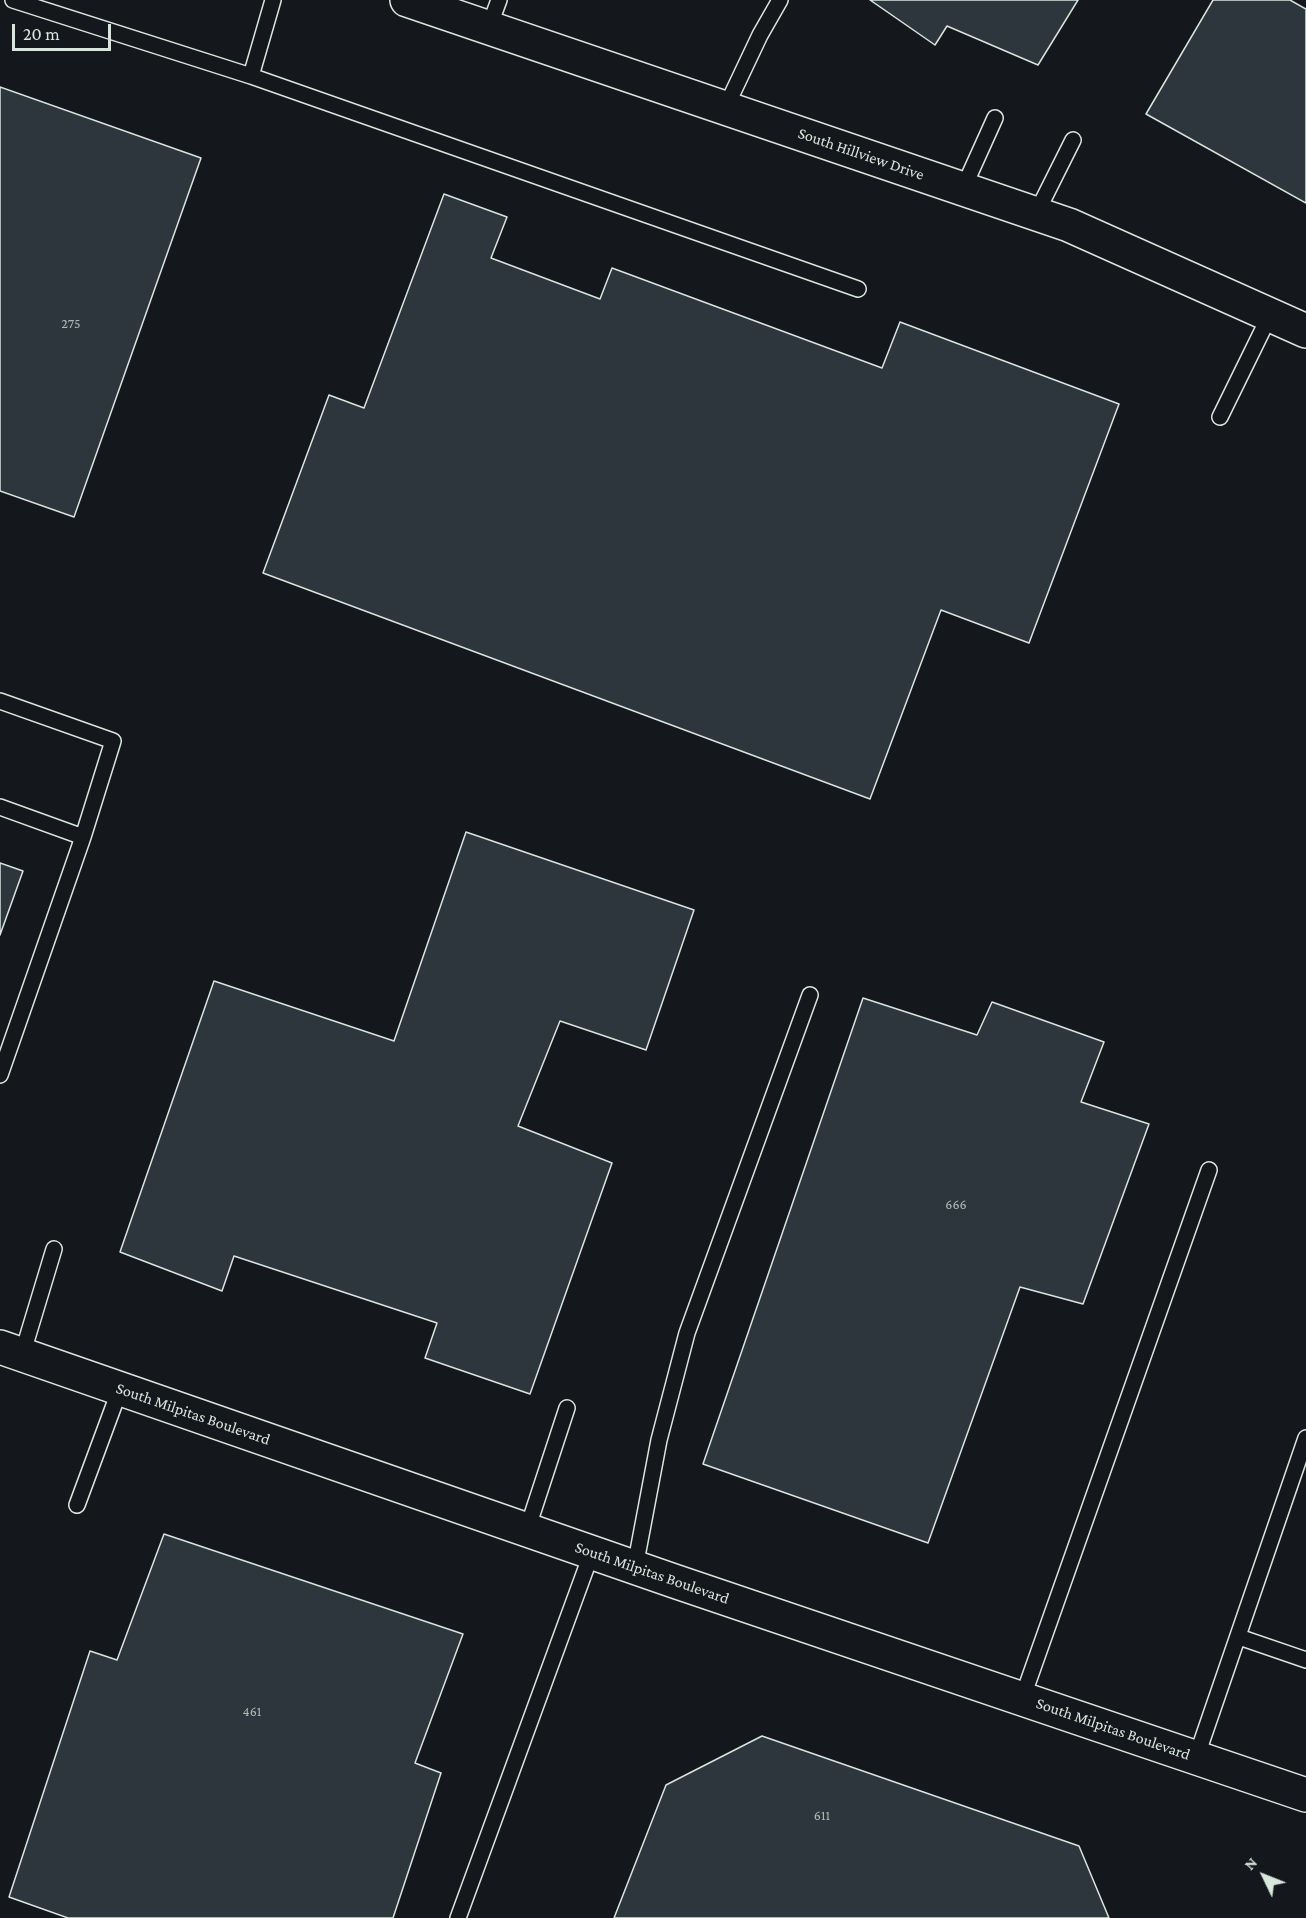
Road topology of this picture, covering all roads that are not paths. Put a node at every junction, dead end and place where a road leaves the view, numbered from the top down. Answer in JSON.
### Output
{"nodes":[{"id":1,"x":13,"y":0,"type":"edge"},
{"id":2,"x":273,"y":0,"type":"edge"},
{"id":3,"x":407,"y":0,"type":"edge"},
{"id":4,"x":775,"y":1,"type":"edge"},
{"id":5,"x":494,"y":14,"type":"edge"},
{"id":6,"x":250,"y":76,"type":"junction"},
{"id":7,"x":725,"y":108,"type":"junction"},
{"id":8,"x":996,"y":118,"type":"dead end"},
{"id":9,"x":1073,"y":140,"type":"dead end"},
{"id":10,"x":963,"y":189,"type":"junction"},
{"id":11,"x":1036,"y":214,"type":"junction"},
{"id":12,"x":858,"y":289,"type":"dead end"},
{"id":13,"x":1270,"y":315,"type":"junction"},
{"id":14,"x":1306,"y":331,"type":"edge"},
{"id":15,"x":1220,"y":417,"type":"dead end"},
{"id":16,"x":0,"y":701,"type":"edge"},
{"id":17,"x":0,"y":807,"type":"edge"},
{"id":18,"x":83,"y":837,"type":"junction"},
{"id":19,"x":810,"y":995,"type":"dead end"},
{"id":20,"x":0,"y":1075,"type":"edge"},
{"id":21,"x":1209,"y":1170,"type":"dead end"},
{"id":22,"x":54,"y":1249,"type":"dead end"},
{"id":23,"x":11,"y":1351,"type":"edge"},
{"id":24,"x":120,"y":1389,"type":"junction"},
{"id":25,"x":567,"y":1408,"type":"dead end"},
{"id":26,"x":1306,"y":1438,"type":"edge"},
{"id":27,"x":77,"y":1505,"type":"dead end"},
{"id":28,"x":527,"y":1530,"type":"junction"},
{"id":29,"x":592,"y":1552,"type":"junction"},
{"id":30,"x":635,"y":1567,"type":"junction"},
{"id":31,"x":1239,"y":1637,"type":"junction"},
{"id":32,"x":1306,"y":1660,"type":"edge"},
{"id":33,"x":1022,"y":1699,"type":"junction"},
{"id":34,"x":1196,"y":1758,"type":"junction"},
{"id":35,"x":1306,"y":1795,"type":"edge"},
{"id":36,"x":458,"y":1918,"type":"edge"}],
"edges":[{"from":1,"to":6,"type":"lane"},
{"from":2,"to":6,"type":"lane"},
{"from":3,"to":5,"type":"main road","name":"South Hillview Drive"},
{"from":4,"to":7,"type":"lane"},
{"from":5,"to":7,"type":"main road","name":"South Hillview Drive"},
{"from":6,"to":12,"type":"lane"},
{"from":7,"to":10,"type":"main road","name":"South Hillview Drive"},
{"from":8,"to":10,"type":"lane"},
{"from":9,"to":11,"type":"lane"},
{"from":10,"to":11,"type":"main road","name":"South Hillview Drive"},
{"from":11,"to":13,"type":"main road","name":"South Hillview Drive"},
{"from":13,"to":14,"type":"main road","name":"South Hillview Drive"},
{"from":13,"to":15,"type":"lane"},
{"from":16,"to":18,"type":"lane"},
{"from":17,"to":18,"type":"lane"},
{"from":18,"to":20,"type":"lane"},
{"from":19,"to":30,"type":"lane"},
{"from":21,"to":33,"type":"lane"},
{"from":22,"to":23,"type":"lane"},
{"from":23,"to":24,"type":"main road","name":"South Milpitas Boulevard"},
{"from":24,"to":27,"type":"lane"},
{"from":24,"to":28,"type":"main road","name":"South Milpitas Boulevard"},
{"from":25,"to":28,"type":"lane"},
{"from":26,"to":31,"type":"lane"},
{"from":28,"to":29,"type":"main road","name":"South Milpitas Boulevard"},
{"from":29,"to":30,"type":"main road","name":"South Milpitas Boulevard"},
{"from":29,"to":36,"type":"lane"},
{"from":30,"to":33,"type":"main road","name":"South Milpitas Boulevard"},
{"from":31,"to":32,"type":"lane"},
{"from":31,"to":34,"type":"lane"},
{"from":33,"to":34,"type":"main road","name":"South Milpitas Boulevard"},
{"from":34,"to":35,"type":"main road","name":"South Milpitas Boulevard"}]}
